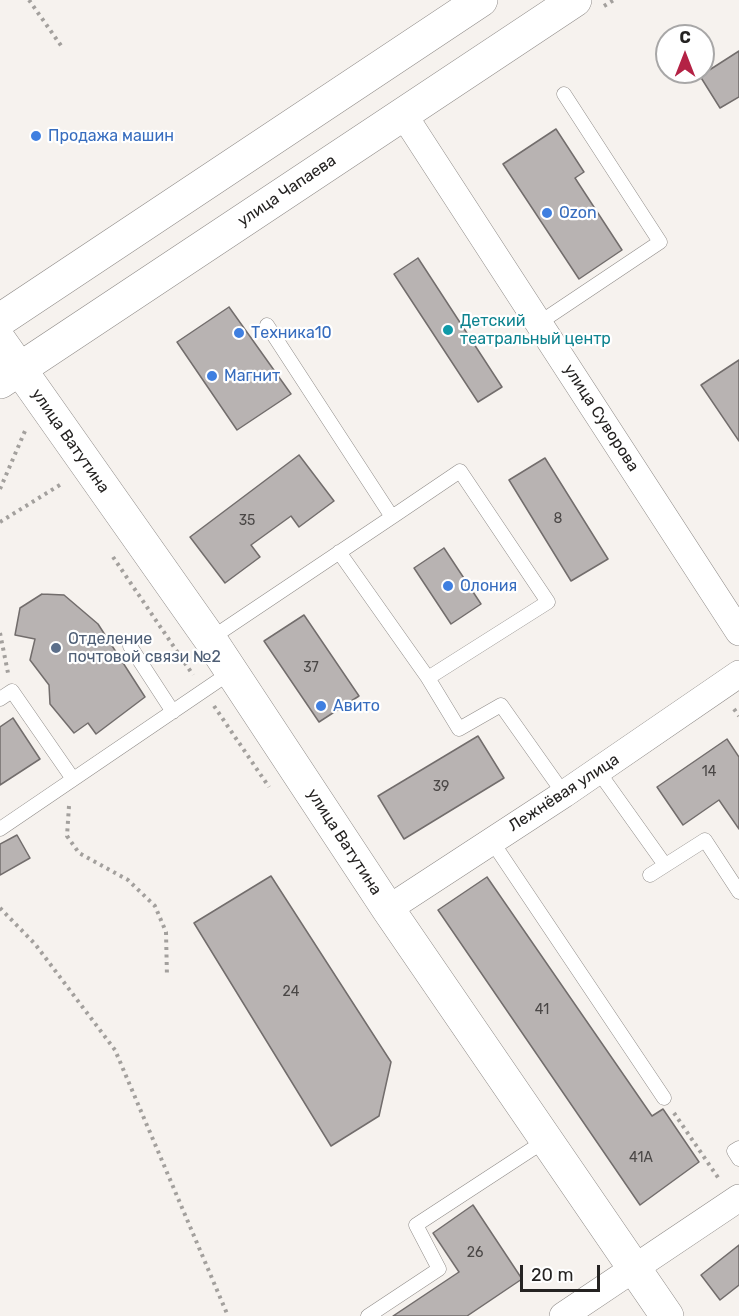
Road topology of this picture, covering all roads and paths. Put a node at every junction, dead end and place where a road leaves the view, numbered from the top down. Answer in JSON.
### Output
{"nodes":[{"id":1,"x":29,"y":0,"type":"edge"},
{"id":2,"x":481,"y":0,"type":"edge"},
{"id":3,"x":575,"y":0,"type":"edge"},
{"id":4,"x":62,"y":47,"type":"dead end"},
{"id":5,"x":564,"y":94,"type":"dead end"},
{"id":6,"x":403,"y":114,"type":"junction"},
{"id":7,"x":0,"y":320,"type":"edge"},
{"id":8,"x":539,"y":323,"type":"junction"},
{"id":9,"x":267,"y":325,"type":"dead end"},
{"id":10,"x":0,"y":341,"type":"edge"},
{"id":11,"x":10,"y":376,"type":"edge"},
{"id":12,"x":25,"y":431,"type":"dead end"},
{"id":13,"x":63,"y":483,"type":"dead end"},
{"id":14,"x":0,"y":489,"type":"edge"},
{"id":15,"x":392,"y":517,"type":"junction"},
{"id":16,"x":0,"y":522,"type":"edge"},
{"id":17,"x":339,"y":552,"type":"junction"},
{"id":18,"x":739,"y":632,"type":"edge"},
{"id":19,"x":0,"y":633,"type":"edge"},
{"id":20,"x":210,"y":639,"type":"junction"},
{"id":21,"x":130,"y":646,"type":"dead end"},
{"id":22,"x":232,"y":672,"type":"junction"},
{"id":23,"x":739,"y":674,"type":"edge"},
{"id":24,"x":428,"y":678,"type":"junction"},
{"id":25,"x":6,"y":695,"type":"edge"},
{"id":26,"x":173,"y":712,"type":"junction"},
{"id":27,"x":598,"y":771,"type":"junction"},
{"id":28,"x":73,"y":779,"type":"junction"},
{"id":29,"x":564,"y":794,"type":"junction"},
{"id":30,"x":0,"y":829,"type":"edge"},
{"id":31,"x":491,"y":840,"type":"junction"},
{"id":32,"x":665,"y":865,"type":"junction"},
{"id":33,"x":650,"y":875,"type":"dead end"},
{"id":34,"x":739,"y":892,"type":"edge"},
{"id":35,"x":0,"y":908,"type":"edge"},
{"id":36,"x":388,"y":909,"type":"junction"},
{"id":37,"x":167,"y":977,"type":"dead end"},
{"id":38,"x":664,"y":1098,"type":"joint"},
{"id":39,"x":546,"y":1140,"type":"junction"},
{"id":40,"x":739,"y":1148,"type":"edge"},
{"id":41,"x":739,"y":1159,"type":"edge"},
{"id":42,"x":737,"y":1200,"type":"edge"},
{"id":43,"x":635,"y":1269,"type":"junction"},
{"id":44,"x":228,"y":1316,"type":"edge"},
{"id":45,"x":368,"y":1316,"type":"edge"},
{"id":46,"x":563,"y":1316,"type":"edge"},
{"id":47,"x":667,"y":1316,"type":"edge"}],
"edges":[{"from":1,"to":4,"type":"path"},
{"from":2,"to":7,"type":"main road"},
{"from":3,"to":6,"type":"main road","name":"улица Чапаева"},
{"from":5,"to":8,"type":"lane"},
{"from":6,"to":8,"type":"street","name":"улица Суворова"},
{"from":6,"to":11,"type":"main road","name":"улица Чапаева"},
{"from":8,"to":18,"type":"street","name":"улица Суворова"},
{"from":9,"to":15,"type":"lane"},
{"from":10,"to":11,"type":"main road","name":"улица Ватутина"},
{"from":11,"to":20,"type":"main road","name":"улица Ватутина"},
{"from":12,"to":14,"type":"path"},
{"from":13,"to":16,"type":"path"},
{"from":15,"to":17,"type":"lane"},
{"from":15,"to":24,"type":"lane"},
{"from":17,"to":20,"type":"lane"},
{"from":17,"to":24,"type":"lane"},
{"from":19,"to":25,"type":"path"},
{"from":20,"to":22,"type":"main road","name":"улица Ватутина"},
{"from":21,"to":26,"type":"lane"},
{"from":22,"to":26,"type":"lane"},
{"from":22,"to":36,"type":"main road","name":"улица Ватутина"},
{"from":23,"to":27,"type":"street","name":"Лежнёвая улица"},
{"from":24,"to":29,"type":"lane"},
{"from":25,"to":28,"type":"lane"},
{"from":26,"to":28,"type":"lane"},
{"from":27,"to":29,"type":"street","name":"Лежнёвая улица"},
{"from":27,"to":32,"type":"lane"},
{"from":28,"to":30,"type":"lane"},
{"from":28,"to":37,"type":"path"},
{"from":29,"to":31,"type":"street","name":"Лежнёвая улица"},
{"from":31,"to":36,"type":"street","name":"Лежнёвая улица"},
{"from":31,"to":38,"type":"lane"},
{"from":32,"to":33,"type":"lane"},
{"from":32,"to":34,"type":"lane"},
{"from":35,"to":44,"type":"path"},
{"from":36,"to":39,"type":"main road","name":"улица Ватутина"},
{"from":38,"to":42,"type":"path"},
{"from":39,"to":43,"type":"main road","name":"улица Ватутина"},
{"from":39,"to":45,"type":"lane"},
{"from":40,"to":41,"type":"lane"},
{"from":42,"to":43,"type":"street"},
{"from":43,"to":46,"type":"street"},
{"from":43,"to":47,"type":"main road","name":"улица Ватутина"}]}
